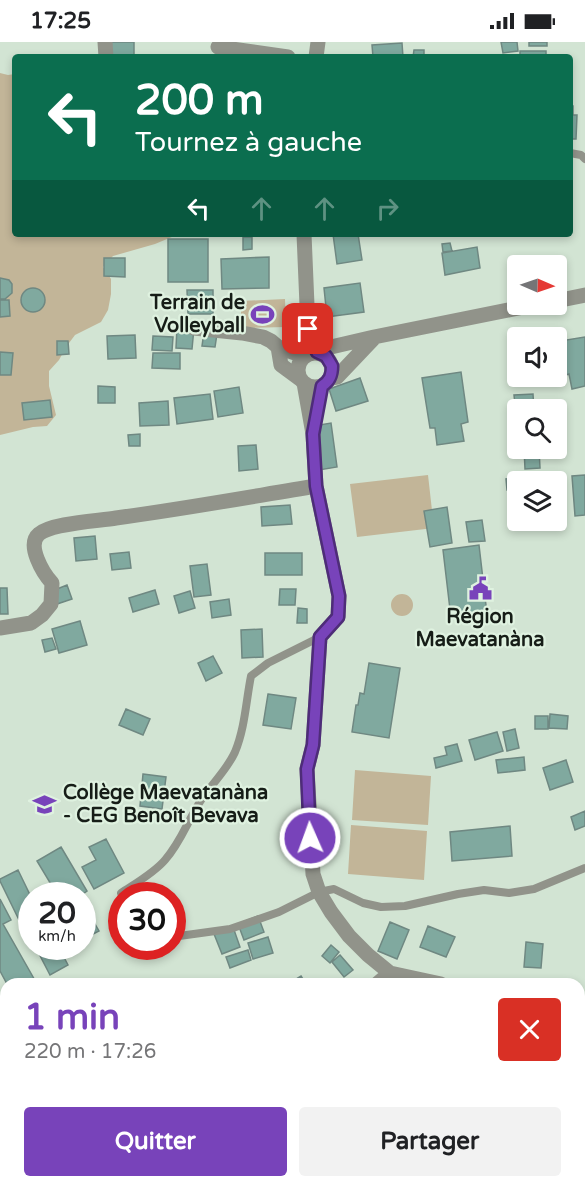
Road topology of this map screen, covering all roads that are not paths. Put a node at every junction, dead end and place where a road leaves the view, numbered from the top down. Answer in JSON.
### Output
{"nodes":[{"id":1,"x":218,"y":47,"type":"dead end"},
{"id":2,"x":267,"y":54,"type":"edge"},
{"id":3,"x":304,"y":237,"type":"edge"},
{"id":4,"x":585,"y":295,"type":"edge"},
{"id":5,"x":567,"y":299,"type":"edge"},
{"id":6,"x":507,"y":310,"type":"edge"},
{"id":7,"x":194,"y":328,"type":"dead end"},
{"id":8,"x":374,"y":337,"type":"junction"},
{"id":9,"x":278,"y":346,"type":"junction"},
{"id":10,"x":314,"y":353,"type":"junction"},
{"id":11,"x":302,"y":381,"type":"junction"},
{"id":12,"x":326,"y":382,"type":"junction"},
{"id":13,"x":313,"y":434,"type":"junction"},
{"id":14,"x":316,"y":486,"type":"junction"},
{"id":15,"x":0,"y":628,"type":"edge"},
{"id":16,"x":320,"y":637,"type":"junction"},
{"id":17,"x":585,"y":868,"type":"edge"},
{"id":18,"x":138,"y":882,"type":"edge"},
{"id":19,"x":319,"y":892,"type":"junction"},
{"id":20,"x":186,"y":935,"type":"edge"},
{"id":21,"x":390,"y":973,"type":"junction"},
{"id":22,"x":384,"y":978,"type":"edge"},
{"id":23,"x":413,"y":978,"type":"edge"}],
"edges":[{"from":1,"to":2,"type":"street"},
{"from":3,"to":10,"type":"street"},
{"from":4,"to":5,"type":"street"},
{"from":6,"to":8,"type":"street"},
{"from":7,"to":9,"type":"street"},
{"from":8,"to":10,"type":"street"},
{"from":8,"to":12,"type":"street"},
{"from":9,"to":10,"type":"street"},
{"from":9,"to":11,"type":"street"},
{"from":10,"to":11,"type":"street"},
{"from":10,"to":12,"type":"street"},
{"from":11,"to":12,"type":"street"},
{"from":11,"to":13,"type":"street"},
{"from":12,"to":13,"type":"street"},
{"from":13,"to":14,"type":"street"},
{"from":14,"to":15,"type":"street"},
{"from":14,"to":16,"type":"street"},
{"from":16,"to":18,"type":"lane"},
{"from":16,"to":19,"type":"street"},
{"from":17,"to":19,"type":"lane"},
{"from":19,"to":20,"type":"lane"},
{"from":19,"to":21,"type":"street"},
{"from":21,"to":22,"type":"street"},
{"from":21,"to":23,"type":"street"}]}
